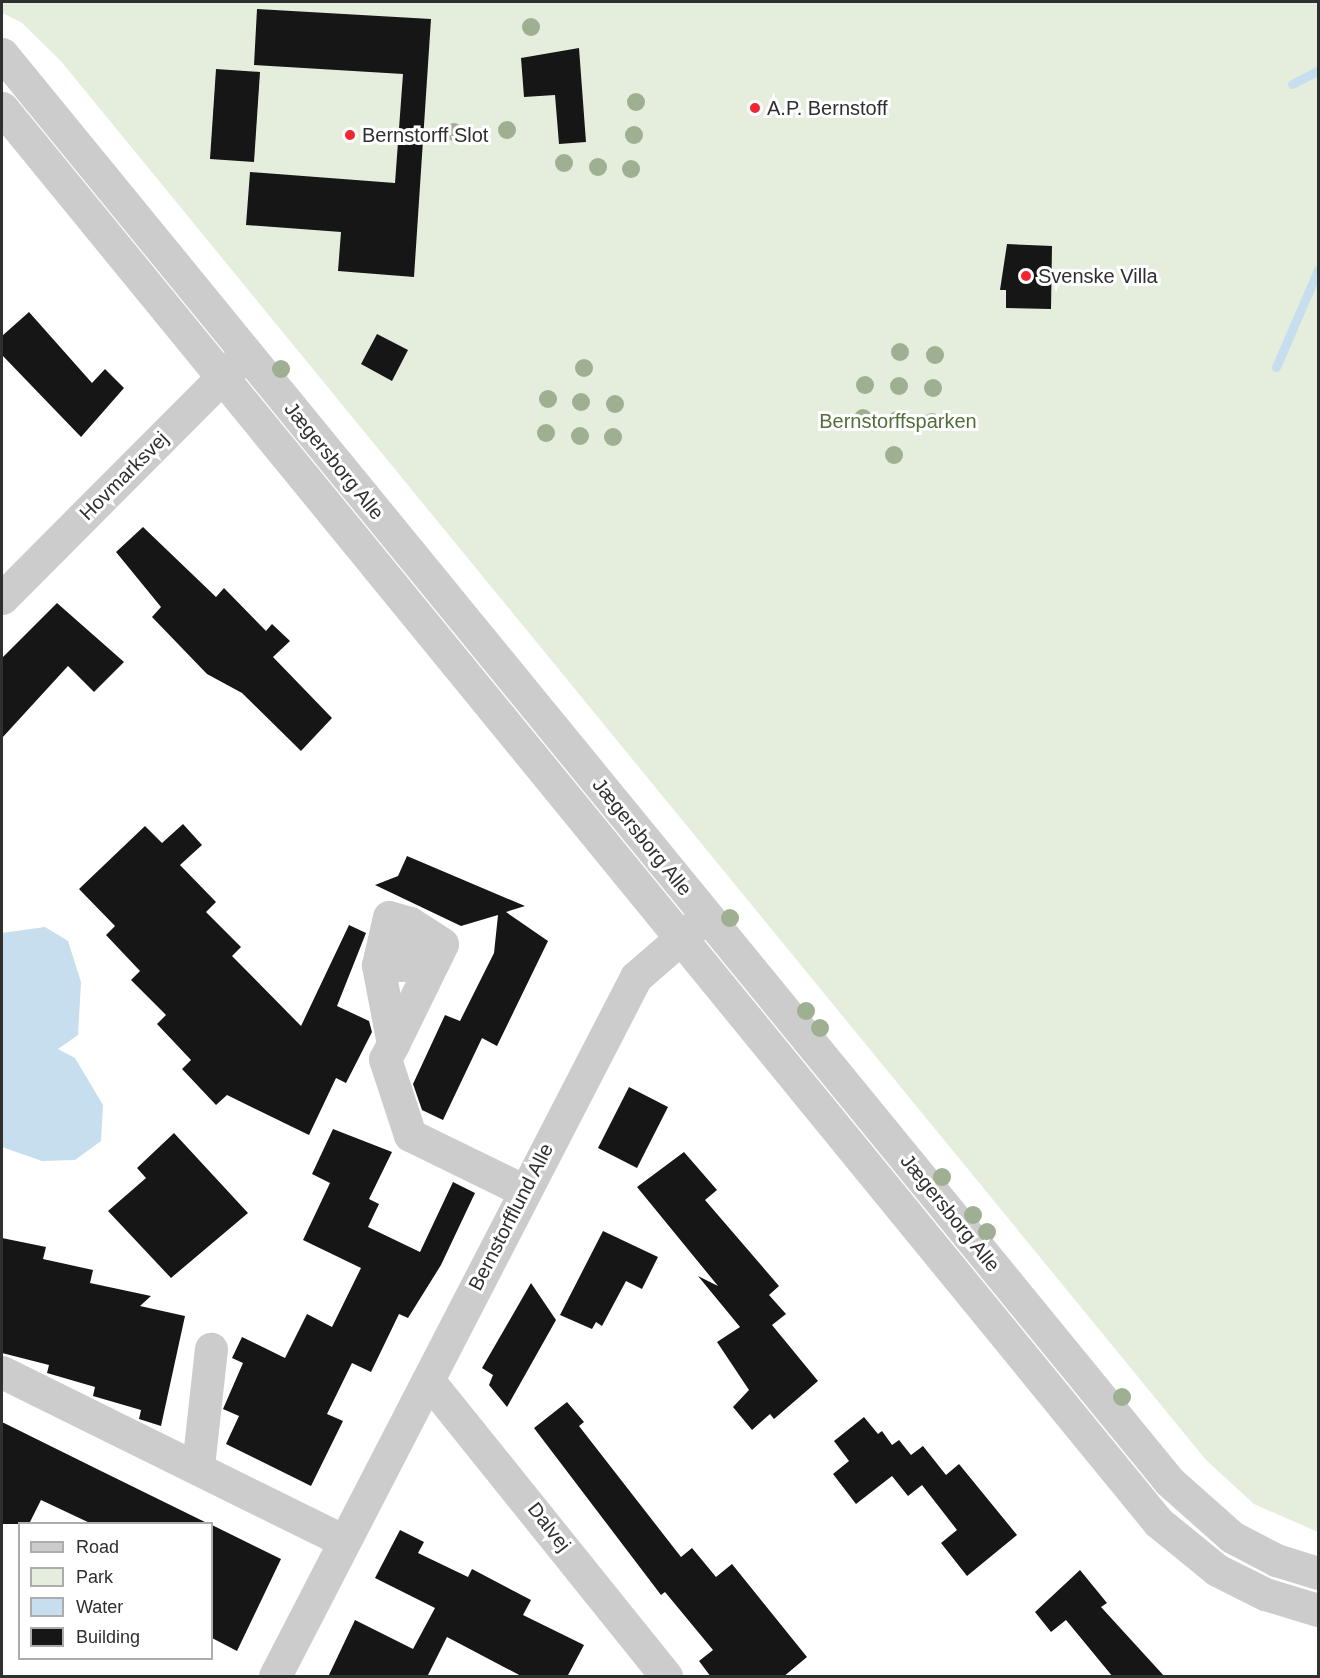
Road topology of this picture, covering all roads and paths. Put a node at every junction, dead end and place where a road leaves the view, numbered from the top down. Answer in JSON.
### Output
{"nodes":[{"id":1,"x":2,"y":54,"type":"edge"},
{"id":2,"x":2,"y":108,"type":"edge"},
{"id":3,"x":246,"y":353,"type":"junction"},
{"id":4,"x":222,"y":377,"type":"junction"},
{"id":5,"x":2,"y":598,"type":"edge"},
{"id":6,"x":707,"y":916,"type":"junction"},
{"id":7,"x":680,"y":938,"type":"junction"},
{"id":8,"x":393,"y":1044,"type":"junction"},
{"id":9,"x":523,"y":1190,"type":"junction"},
{"id":10,"x":211,"y":1349,"type":"dead end"},
{"id":11,"x":2,"y":1372,"type":"edge"},
{"id":12,"x":428,"y":1380,"type":"junction"},
{"id":13,"x":198,"y":1466,"type":"junction"},
{"id":14,"x":344,"y":1541,"type":"junction"},
{"id":15,"x":1318,"y":1573,"type":"edge"},
{"id":16,"x":1318,"y":1610,"type":"edge"},
{"id":17,"x":275,"y":1677,"type":"edge"},
{"id":18,"x":666,"y":1677,"type":"edge"}],
"edges":[{"from":1,"to":3,"type":"street","name":"Jægersborg Alle"},
{"from":2,"to":4,"type":"street","name":"Jægersborg Alle"},
{"from":3,"to":4,"type":"street","name":"Hovmarksvej"},
{"from":3,"to":6,"type":"street","name":"Jægersborg Alle"},
{"from":4,"to":5,"type":"street","name":"Hovmarksvej"},
{"from":4,"to":7,"type":"street","name":"Jægersborg Alle"},
{"from":6,"to":7,"type":"street","name":"Bernstorfflund Alle"},
{"from":6,"to":15,"type":"street","name":"Jægersborg Alle"},
{"from":7,"to":9,"type":"street","name":"Bernstorfflund Alle"},
{"from":7,"to":16,"type":"street","name":"Jægersborg Alle"},
{"from":8,"to":8,"type":"street"},
{"from":8,"to":9,"type":"street"},
{"from":9,"to":12,"type":"street","name":"Bernstorfflund Alle"},
{"from":10,"to":13,"type":"street"},
{"from":11,"to":13,"type":"street"},
{"from":12,"to":14,"type":"street","name":"Bernstorfflund Alle"},
{"from":12,"to":18,"type":"street","name":"Dalvej"},
{"from":13,"to":14,"type":"street"},
{"from":14,"to":17,"type":"street","name":"Bernstorfflund Alle"}]}
